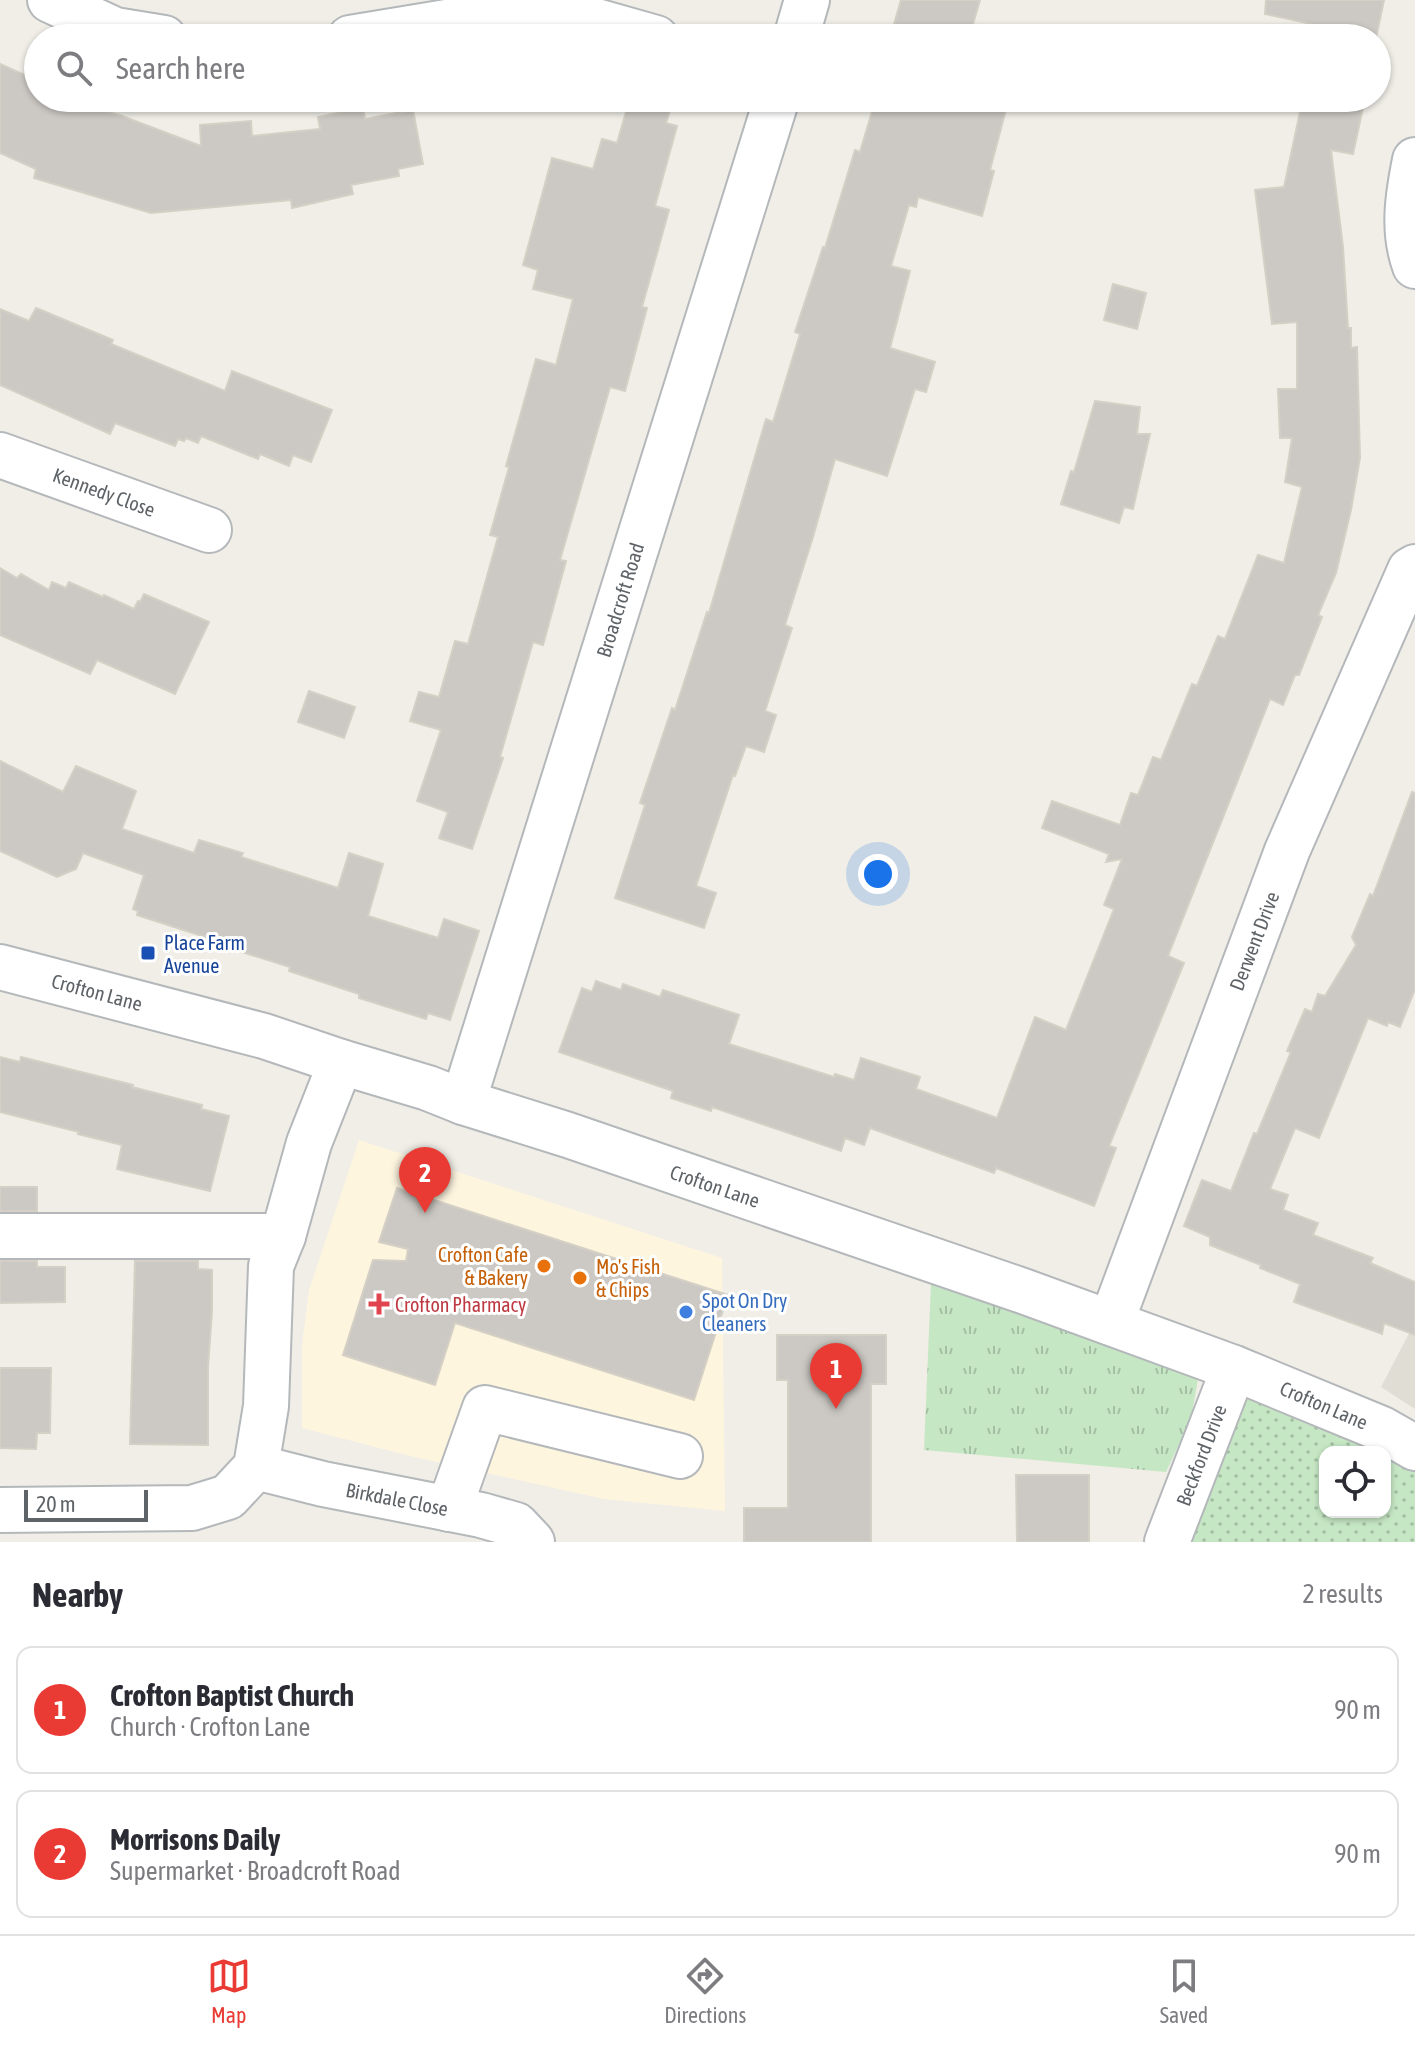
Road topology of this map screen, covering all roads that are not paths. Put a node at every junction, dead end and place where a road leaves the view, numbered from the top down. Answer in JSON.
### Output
{"nodes":[{"id":1,"x":50,"y":0,"type":"edge"},
{"id":2,"x":807,"y":0,"type":"edge"},
{"id":3,"x":102,"y":24,"type":"edge"},
{"id":4,"x":434,"y":24,"type":"edge"},
{"id":5,"x":607,"y":24,"type":"edge"},
{"id":6,"x":800,"y":24,"type":"edge"},
{"id":7,"x":773,"y":112,"type":"edge"},
{"id":8,"x":1415,"y":160,"type":"edge"},
{"id":9,"x":1415,"y":266,"type":"edge"},
{"id":10,"x":0,"y":455,"type":"edge"},
{"id":11,"x":209,"y":530,"type":"dead end"},
{"id":12,"x":1415,"y":567,"type":"edge"},
{"id":13,"x":0,"y":967,"type":"edge"},
{"id":14,"x":341,"y":1062,"type":"junction"},
{"id":15,"x":463,"y":1102,"type":"junction"},
{"id":16,"x":0,"y":1236,"type":"edge"},
{"id":17,"x":283,"y":1236,"type":"junction"},
{"id":18,"x":1111,"y":1323,"type":"junction"},
{"id":19,"x":1234,"y":1368,"type":"junction"},
{"id":20,"x":1415,"y":1448,"type":"edge"},
{"id":21,"x":680,"y":1456,"type":"dead end"},
{"id":22,"x":256,"y":1467,"type":"junction"},
{"id":23,"x":449,"y":1509,"type":"junction"},
{"id":24,"x":0,"y":1510,"type":"edge"},
{"id":25,"x":532,"y":1542,"type":"edge"},
{"id":26,"x":1167,"y":1542,"type":"edge"}],
"edges":[{"from":1,"to":3,"type":"street"},
{"from":2,"to":6,"type":"street"},
{"from":4,"to":5,"type":"street"},
{"from":7,"to":15,"type":"street","name":"Broadcroft Road"},
{"from":8,"to":9,"type":"street"},
{"from":10,"to":11,"type":"street","name":"Kennedy Close"},
{"from":12,"to":18,"type":"street","name":"Derwent Drive"},
{"from":13,"to":14,"type":"street","name":"Crofton Lane"},
{"from":14,"to":15,"type":"street","name":"Crofton Lane"},
{"from":14,"to":17,"type":"street"},
{"from":15,"to":18,"type":"street","name":"Crofton Lane"},
{"from":16,"to":17,"type":"street"},
{"from":17,"to":22,"type":"street"},
{"from":18,"to":19,"type":"street","name":"Crofton Lane"},
{"from":19,"to":20,"type":"street","name":"Crofton Lane"},
{"from":19,"to":26,"type":"street","name":"Beckford Drive"},
{"from":21,"to":23,"type":"street"},
{"from":22,"to":23,"type":"street","name":"Birkdale Close"},
{"from":22,"to":24,"type":"street"},
{"from":23,"to":25,"type":"street","name":"Birkdale Close"}]}
